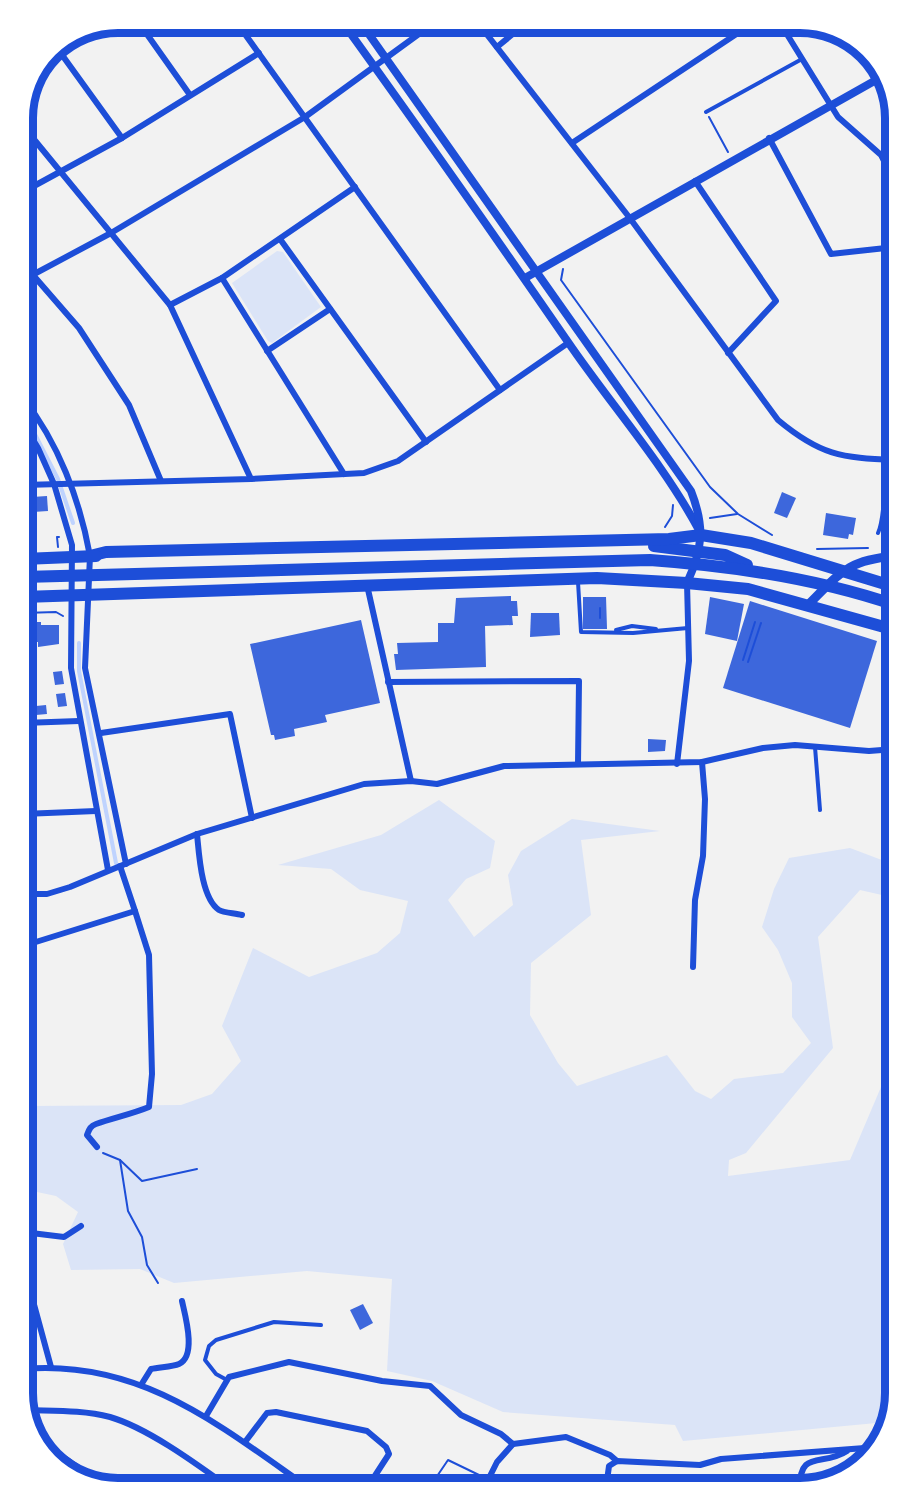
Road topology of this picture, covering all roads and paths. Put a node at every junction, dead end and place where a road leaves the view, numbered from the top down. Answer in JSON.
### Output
{"nodes":[{"id":1,"x":147,"y":33,"type":"edge"},
{"id":2,"x":245,"y":33,"type":"edge"},
{"id":3,"x":350,"y":33,"type":"edge"},
{"id":4,"x":368,"y":33,"type":"edge"},
{"id":5,"x":420,"y":33,"type":"edge"},
{"id":6,"x":486,"y":33,"type":"edge"},
{"id":7,"x":514,"y":33,"type":"edge"},
{"id":8,"x":738,"y":33,"type":"edge"},
{"id":9,"x":786,"y":33,"type":"edge"},
{"id":10,"x":497,"y":47,"type":"junction"},
{"id":11,"x":259,"y":52,"type":"junction"},
{"id":12,"x":62,"y":55,"type":"edge"},
{"id":13,"x":385,"y":57,"type":"junction"},
{"id":14,"x":802,"y":59,"type":"junction"},
{"id":15,"x":374,"y":65,"type":"junction"},
{"id":16,"x":876,"y":80,"type":"edge"},
{"id":17,"x":190,"y":95,"type":"junction"},
{"id":18,"x":829,"y":105,"type":"junction"},
{"id":19,"x":706,"y":112,"type":"joint"},
{"id":20,"x":305,"y":117,"type":"junction"},
{"id":21,"x":33,"y":138,"type":"edge"},
{"id":22,"x":122,"y":138,"type":"junction"},
{"id":23,"x":769,"y":138,"type":"junction"},
{"id":24,"x":572,"y":143,"type":"junction"},
{"id":25,"x":729,"y":153,"type":"dead end"},
{"id":26,"x":885,"y":164,"type":"edge"},
{"id":27,"x":61,"y":172,"type":"junction"},
{"id":28,"x":695,"y":181,"type":"junction"},
{"id":29,"x":33,"y":187,"type":"edge"},
{"id":30,"x":355,"y":187,"type":"junction"},
{"id":31,"x":629,"y":217,"type":"junction"},
{"id":32,"x":111,"y":233,"type":"junction"},
{"id":33,"x":280,"y":239,"type":"junction"},
{"id":34,"x":885,"y":248,"type":"edge"},
{"id":35,"x":568,"y":262,"type":"dead end"},
{"id":36,"x":538,"y":271,"type":"junction"},
{"id":37,"x":33,"y":275,"type":"joint"},
{"id":38,"x":222,"y":278,"type":"junction"},
{"id":39,"x":525,"y":278,"type":"junction"},
{"id":40,"x":170,"y":305,"type":"junction"},
{"id":41,"x":330,"y":309,"type":"junction"},
{"id":42,"x":568,"y":343,"type":"junction"},
{"id":43,"x":267,"y":351,"type":"junction"},
{"id":44,"x":728,"y":353,"type":"junction"},
{"id":45,"x":500,"y":390,"type":"junction"},
{"id":46,"x":33,"y":411,"type":"edge"},
{"id":47,"x":33,"y":439,"type":"edge"},
{"id":48,"x":426,"y":442,"type":"junction"},
{"id":49,"x":885,"y":459,"type":"edge"},
{"id":50,"x":344,"y":474,"type":"junction"},
{"id":51,"x":251,"y":479,"type":"junction"},
{"id":52,"x":161,"y":481,"type":"junction"},
{"id":53,"x":68,"y":483,"type":"junction"},
{"id":54,"x":55,"y":484,"type":"junction"},
{"id":55,"x":33,"y":485,"type":"edge"},
{"id":56,"x":673,"y":505,"type":"dead end"},
{"id":57,"x":885,"y":507,"type":"edge"},
{"id":58,"x":658,"y":529,"type":"dead end"},
{"id":59,"x":878,"y":533,"type":"dead end"},
{"id":60,"x":701,"y":535,"type":"junction"},
{"id":61,"x":62,"y":537,"type":"dead end"},
{"id":62,"x":774,"y":537,"type":"dead end"},
{"id":63,"x":875,"y":548,"type":"dead end"},
{"id":64,"x":811,"y":549,"type":"dead end"},
{"id":65,"x":58,"y":553,"type":"dead end"},
{"id":66,"x":73,"y":556,"type":"junction"},
{"id":67,"x":90,"y":556,"type":"junction"},
{"id":68,"x":33,"y":558,"type":"edge"},
{"id":69,"x":885,"y":558,"type":"edge"},
{"id":70,"x":843,"y":570,"type":"junction"},
{"id":71,"x":759,"y":572,"type":"junction"},
{"id":72,"x":33,"y":577,"type":"edge"},
{"id":73,"x":578,"y":579,"type":"junction"},
{"id":74,"x":687,"y":583,"type":"junction"},
{"id":75,"x":885,"y":583,"type":"edge"},
{"id":76,"x":367,"y":585,"type":"junction"},
{"id":77,"x":87,"y":594,"type":"junction"},
{"id":78,"x":72,"y":595,"type":"junction"},
{"id":79,"x":33,"y":597,"type":"edge"},
{"id":80,"x":885,"y":602,"type":"edge"},
{"id":81,"x":809,"y":604,"type":"junction"},
{"id":82,"x":600,"y":608,"type":"dead end"},
{"id":83,"x":33,"y":613,"type":"edge"},
{"id":84,"x":63,"y":615,"type":"dead end"},
{"id":85,"x":600,"y":618,"type":"dead end"},
{"id":86,"x":755,"y":622,"type":"dead end"},
{"id":87,"x":760,"y":623,"type":"dead end"},
{"id":88,"x":885,"y":627,"type":"edge"},
{"id":89,"x":689,"y":628,"type":"junction"},
{"id":90,"x":743,"y":660,"type":"dead end"},
{"id":91,"x":748,"y":662,"type":"dead end"},
{"id":92,"x":388,"y":682,"type":"junction"},
{"id":93,"x":80,"y":721,"type":"junction"},
{"id":94,"x":33,"y":723,"type":"edge"},
{"id":95,"x":101,"y":733,"type":"junction"},
{"id":96,"x":815,"y":746,"type":"junction"},
{"id":97,"x":885,"y":750,"type":"edge"},
{"id":98,"x":702,"y":762,"type":"junction"},
{"id":99,"x":578,"y":764,"type":"junction"},
{"id":100,"x":676,"y":764,"type":"junction"},
{"id":101,"x":411,"y":781,"type":"junction"},
{"id":102,"x":820,"y":810,"type":"dead end"},
{"id":103,"x":96,"y":811,"type":"junction"},
{"id":104,"x":33,"y":814,"type":"edge"},
{"id":105,"x":252,"y":818,"type":"junction"},
{"id":106,"x":197,"y":834,"type":"junction"},
{"id":107,"x":123,"y":865,"type":"junction"},
{"id":108,"x":108,"y":870,"type":"junction"},
{"id":109,"x":33,"y":894,"type":"edge"},
{"id":110,"x":135,"y":911,"type":"junction"},
{"id":111,"x":242,"y":915,"type":"dead end"},
{"id":112,"x":33,"y":943,"type":"edge"},
{"id":113,"x":693,"y":967,"type":"dead end"},
{"id":114,"x":97,"y":1147,"type":"joint"},
{"id":115,"x":120,"y":1160,"type":"junction"},
{"id":116,"x":197,"y":1169,"type":"dead end"},
{"id":117,"x":81,"y":1226,"type":"dead end"},
{"id":118,"x":33,"y":1233,"type":"edge"},
{"id":119,"x":158,"y":1283,"type":"dead end"},
{"id":120,"x":182,"y":1301,"type":"dead end"},
{"id":121,"x":33,"y":1316,"type":"edge"},
{"id":122,"x":321,"y":1325,"type":"dead end"},
{"id":123,"x":51,"y":1367,"type":"junction"},
{"id":124,"x":33,"y":1368,"type":"edge"},
{"id":125,"x":227,"y":1380,"type":"junction"},
{"id":126,"x":141,"y":1385,"type":"junction"},
{"id":127,"x":35,"y":1410,"type":"edge"},
{"id":128,"x":206,"y":1416,"type":"junction"},
{"id":129,"x":245,"y":1442,"type":"junction"},
{"id":130,"x":513,"y":1444,"type":"junction"},
{"id":131,"x":864,"y":1449,"type":"edge"},
{"id":132,"x":847,"y":1451,"type":"junction"},
{"id":133,"x":59,"y":1454,"type":"edge"},
{"id":134,"x":617,"y":1461,"type":"junction"},
{"id":135,"x":78,"y":1468,"type":"edge"},
{"id":136,"x":478,"y":1475,"type":"dead end"},
{"id":137,"x":215,"y":1478,"type":"edge"},
{"id":138,"x":292,"y":1478,"type":"edge"},
{"id":139,"x":373,"y":1478,"type":"edge"},
{"id":140,"x":436,"y":1478,"type":"edge"},
{"id":141,"x":489,"y":1478,"type":"edge"},
{"id":142,"x":607,"y":1478,"type":"edge"},
{"id":143,"x":800,"y":1478,"type":"edge"}],
"edges":[{"from":1,"to":17,"type":"street"},
{"from":2,"to":11,"type":"street"},
{"from":3,"to":15,"type":"street"},
{"from":4,"to":13,"type":"street"},
{"from":5,"to":13,"type":"street"},
{"from":6,"to":10,"type":"street"},
{"from":7,"to":10,"type":"street"},
{"from":8,"to":24,"type":"street"},
{"from":9,"to":14,"type":"street"},
{"from":10,"to":24,"type":"street"},
{"from":11,"to":17,"type":"street"},
{"from":11,"to":20,"type":"street"},
{"from":12,"to":22,"type":"street"},
{"from":13,"to":15,"type":"street"},
{"from":13,"to":36,"type":"street"},
{"from":14,"to":18,"type":"street"},
{"from":14,"to":19,"type":"lane"},
{"from":15,"to":20,"type":"street"},
{"from":15,"to":39,"type":"street"},
{"from":16,"to":18,"type":"street"},
{"from":17,"to":22,"type":"street"},
{"from":18,"to":23,"type":"street"},
{"from":18,"to":26,"type":"street"},
{"from":19,"to":25,"type":"path"},
{"from":20,"to":30,"type":"street"},
{"from":20,"to":32,"type":"street"},
{"from":21,"to":27,"type":"street"},
{"from":22,"to":27,"type":"street"},
{"from":23,"to":28,"type":"street"},
{"from":23,"to":34,"type":"street"},
{"from":24,"to":31,"type":"street"},
{"from":27,"to":29,"type":"street"},
{"from":27,"to":32,"type":"street"},
{"from":28,"to":31,"type":"street"},
{"from":28,"to":44,"type":"street"},
{"from":30,"to":33,"type":"street"},
{"from":30,"to":45,"type":"street"},
{"from":31,"to":36,"type":"street"},
{"from":31,"to":44,"type":"street"},
{"from":32,"to":37,"type":"street"},
{"from":32,"to":40,"type":"street"},
{"from":33,"to":38,"type":"street"},
{"from":33,"to":41,"type":"street"},
{"from":35,"to":62,"type":"path"},
{"from":36,"to":39,"type":"street"},
{"from":36,"to":60,"type":"street"},
{"from":37,"to":52,"type":"street"},
{"from":38,"to":40,"type":"street"},
{"from":38,"to":43,"type":"street"},
{"from":39,"to":42,"type":"street"},
{"from":40,"to":51,"type":"street"},
{"from":41,"to":43,"type":"street"},
{"from":41,"to":48,"type":"street"},
{"from":42,"to":45,"type":"street"},
{"from":42,"to":60,"type":"street"},
{"from":43,"to":50,"type":"street"},
{"from":44,"to":49,"type":"street"},
{"from":45,"to":48,"type":"street"},
{"from":46,"to":53,"type":"street"},
{"from":47,"to":54,"type":"street"},
{"from":48,"to":50,"type":"street"},
{"from":50,"to":51,"type":"street"},
{"from":51,"to":52,"type":"street"},
{"from":52,"to":53,"type":"street"},
{"from":53,"to":54,"type":"street"},
{"from":53,"to":67,"type":"street"},
{"from":54,"to":55,"type":"street"},
{"from":54,"to":66,"type":"street"},
{"from":56,"to":58,"type":"path"},
{"from":57,"to":59,"type":"lane"},
{"from":60,"to":67,"type":"highway"},
{"from":60,"to":70,"type":"highway"},
{"from":60,"to":74,"type":"street"},
{"from":61,"to":65,"type":"path"},
{"from":63,"to":64,"type":"path"},
{"from":66,"to":67,"type":"highway"},
{"from":66,"to":68,"type":"highway"},
{"from":66,"to":78,"type":"street"},
{"from":67,"to":71,"type":"highway"},
{"from":67,"to":77,"type":"street"},
{"from":69,"to":70,"type":"main road"},
{"from":70,"to":75,"type":"highway"},
{"from":70,"to":81,"type":"main road"},
{"from":71,"to":72,"type":"highway"},
{"from":71,"to":80,"type":"highway"},
{"from":73,"to":74,"type":"highway"},
{"from":73,"to":76,"type":"highway"},
{"from":73,"to":89,"type":"lane"},
{"from":74,"to":81,"type":"highway"},
{"from":74,"to":89,"type":"street"},
{"from":76,"to":77,"type":"highway"},
{"from":76,"to":92,"type":"street"},
{"from":77,"to":78,"type":"highway"},
{"from":77,"to":95,"type":"street"},
{"from":78,"to":79,"type":"highway"},
{"from":78,"to":93,"type":"street"},
{"from":81,"to":88,"type":"highway"},
{"from":82,"to":85,"type":"path"},
{"from":83,"to":84,"type":"path"},
{"from":86,"to":90,"type":"path"},
{"from":87,"to":91,"type":"path"},
{"from":89,"to":100,"type":"street"},
{"from":92,"to":99,"type":"street"},
{"from":92,"to":101,"type":"street"},
{"from":93,"to":94,"type":"street"},
{"from":93,"to":103,"type":"street"},
{"from":95,"to":105,"type":"street"},
{"from":95,"to":107,"type":"street"},
{"from":96,"to":97,"type":"street"},
{"from":96,"to":98,"type":"street"},
{"from":96,"to":102,"type":"lane"},
{"from":98,"to":100,"type":"street"},
{"from":98,"to":113,"type":"street"},
{"from":99,"to":100,"type":"street"},
{"from":99,"to":101,"type":"street"},
{"from":101,"to":105,"type":"street"},
{"from":103,"to":104,"type":"street"},
{"from":103,"to":108,"type":"street"},
{"from":105,"to":106,"type":"street"},
{"from":106,"to":107,"type":"street"},
{"from":106,"to":111,"type":"street"},
{"from":107,"to":108,"type":"street"},
{"from":107,"to":110,"type":"street"},
{"from":108,"to":109,"type":"street"},
{"from":110,"to":112,"type":"street"},
{"from":110,"to":114,"type":"street"},
{"from":114,"to":115,"type":"path"},
{"from":115,"to":116,"type":"path"},
{"from":115,"to":119,"type":"path"},
{"from":117,"to":118,"type":"street"},
{"from":120,"to":126,"type":"street"},
{"from":121,"to":123,"type":"street"},
{"from":122,"to":125,"type":"lane"},
{"from":123,"to":124,"type":"street"},
{"from":123,"to":126,"type":"street"},
{"from":125,"to":128,"type":"street"},
{"from":125,"to":130,"type":"street"},
{"from":126,"to":128,"type":"street"},
{"from":127,"to":137,"type":"street"},
{"from":128,"to":129,"type":"street"},
{"from":129,"to":138,"type":"street"},
{"from":129,"to":139,"type":"street"},
{"from":130,"to":134,"type":"street"},
{"from":130,"to":141,"type":"street"},
{"from":131,"to":132,"type":"street"},
{"from":132,"to":134,"type":"street"},
{"from":132,"to":143,"type":"street"},
{"from":133,"to":135,"type":"street"},
{"from":134,"to":142,"type":"street"},
{"from":136,"to":140,"type":"path"}]}
